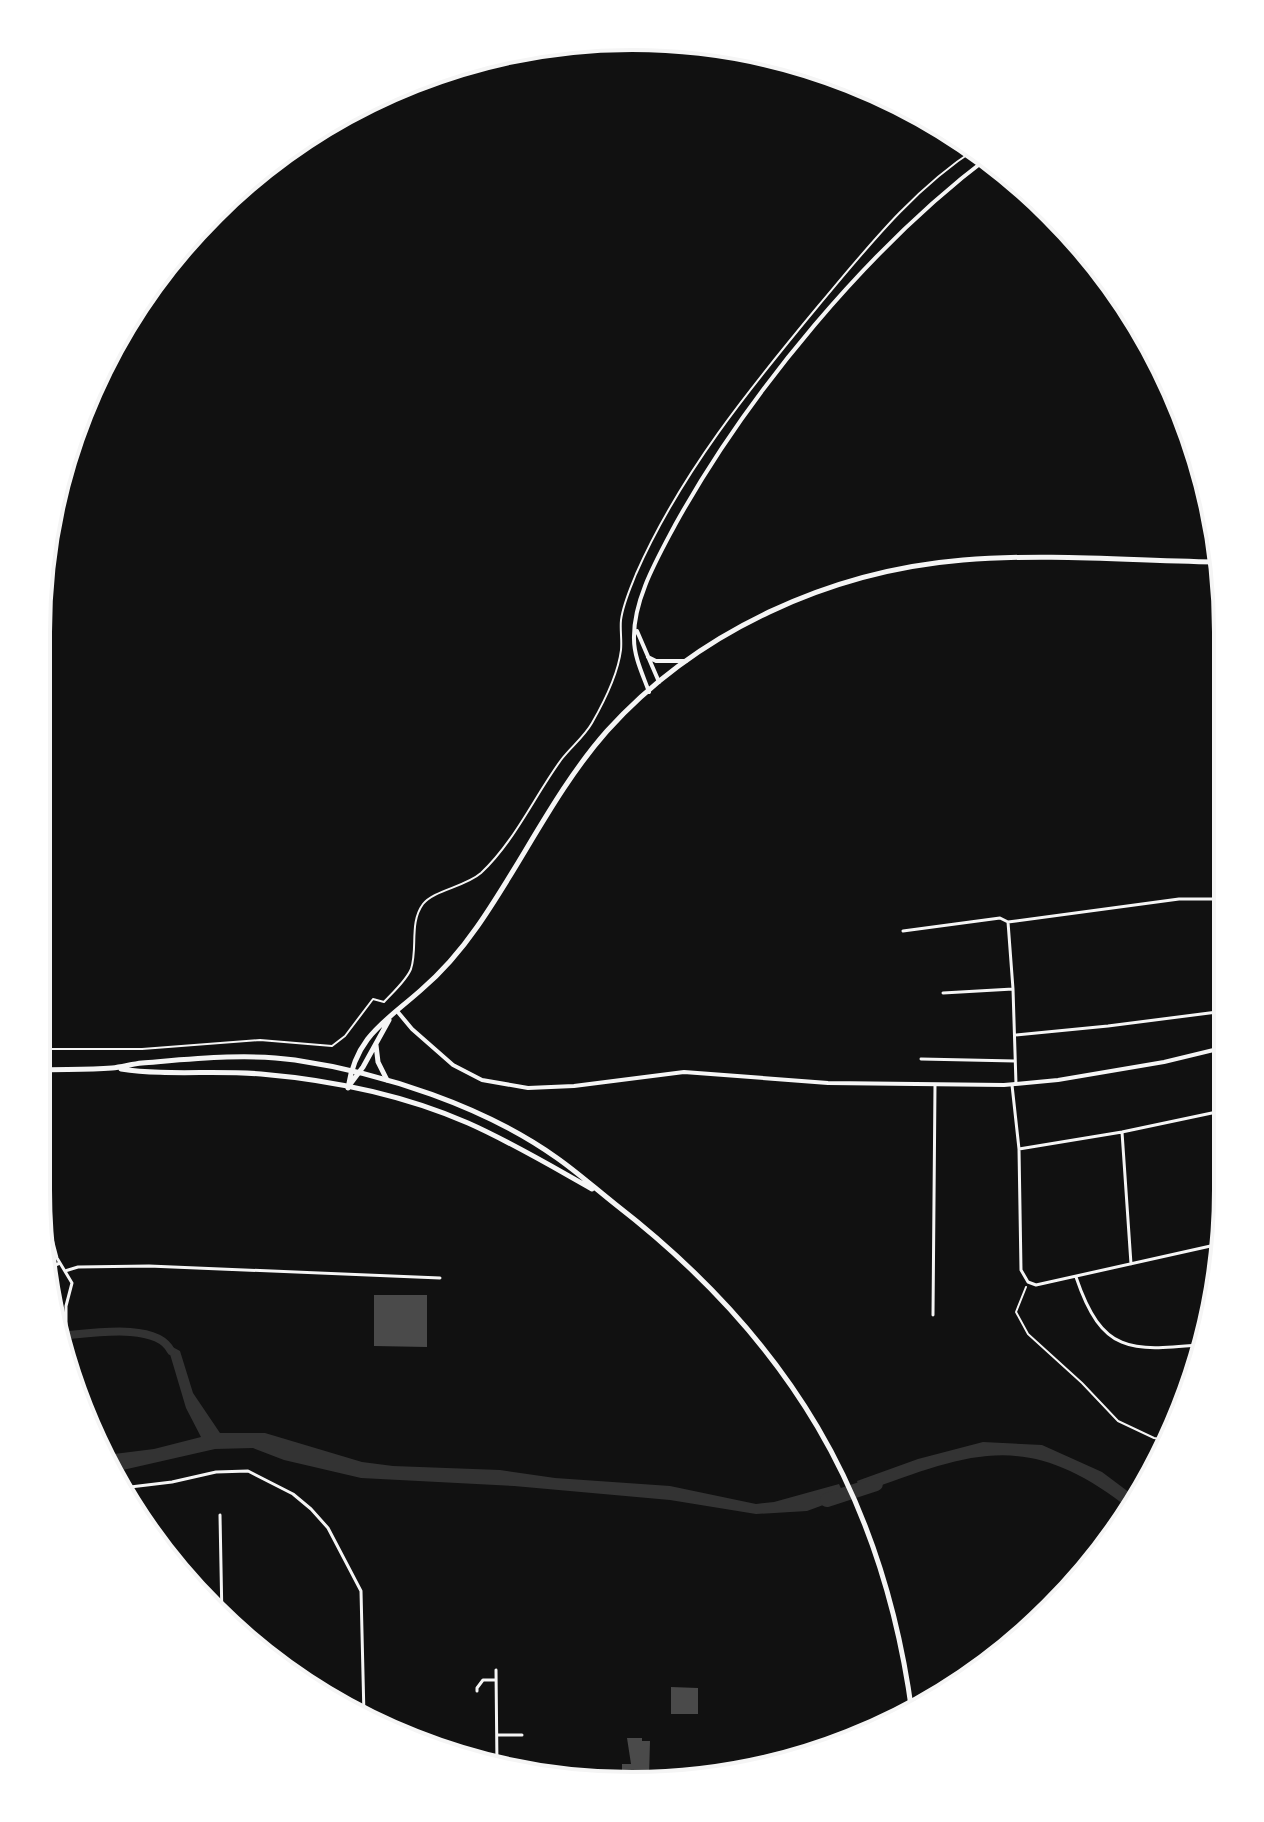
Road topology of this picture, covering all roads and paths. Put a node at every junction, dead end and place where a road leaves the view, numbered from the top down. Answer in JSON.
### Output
{"nodes":[{"id":1,"x":979,"y":165,"type":"edge"},
{"id":2,"x":1210,"y":562,"type":"edge"},
{"id":3,"x":635,"y":624,"type":"junction"},
{"id":4,"x":621,"y":642,"type":"dead end"},
{"id":5,"x":646,"y":656,"type":"junction"},
{"id":6,"x":687,"y":661,"type":"junction"},
{"id":7,"x":659,"y":682,"type":"junction"},
{"id":8,"x":649,"y":692,"type":"junction"},
{"id":9,"x":1214,"y":899,"type":"edge"},
{"id":10,"x":1008,"y":922,"type":"junction"},
{"id":11,"x":903,"y":931,"type":"dead end"},
{"id":12,"x":1013,"y":989,"type":"junction"},
{"id":13,"x":943,"y":993,"type":"dead end"},
{"id":14,"x":397,"y":1011,"type":"junction"},
{"id":15,"x":1214,"y":1012,"type":"edge"},
{"id":16,"x":391,"y":1016,"type":"junction"},
{"id":17,"x":1015,"y":1035,"type":"junction"},
{"id":18,"x":376,"y":1044,"type":"junction"},
{"id":19,"x":50,"y":1049,"type":"edge"},
{"id":20,"x":1214,"y":1050,"type":"edge"},
{"id":21,"x":921,"y":1059,"type":"dead end"},
{"id":22,"x":1015,"y":1061,"type":"junction"},
{"id":23,"x":115,"y":1068,"type":"junction"},
{"id":24,"x":50,"y":1070,"type":"edge"},
{"id":25,"x":350,"y":1070,"type":"junction"},
{"id":26,"x":359,"y":1072,"type":"junction"},
{"id":27,"x":387,"y":1080,"type":"junction"},
{"id":28,"x":1014,"y":1084,"type":"junction"},
{"id":29,"x":935,"y":1085,"type":"junction"},
{"id":30,"x":348,"y":1088,"type":"junction"},
{"id":31,"x":1214,"y":1113,"type":"edge"},
{"id":32,"x":1122,"y":1132,"type":"junction"},
{"id":33,"x":1019,"y":1149,"type":"junction"},
{"id":34,"x":607,"y":1197,"type":"junction"},
{"id":35,"x":52,"y":1233,"type":"edge"},
{"id":36,"x":1211,"y":1246,"type":"edge"},
{"id":37,"x":60,"y":1263,"type":"junction"},
{"id":38,"x":1131,"y":1264,"type":"junction"},
{"id":39,"x":55,"y":1265,"type":"edge"},
{"id":40,"x":65,"y":1271,"type":"junction"},
{"id":41,"x":1076,"y":1277,"type":"junction"},
{"id":42,"x":440,"y":1278,"type":"dead end"},
{"id":43,"x":1028,"y":1282,"type":"junction"},
{"id":44,"x":933,"y":1315,"type":"dead end"},
{"id":45,"x":66,"y":1325,"type":"edge"},
{"id":46,"x":1193,"y":1345,"type":"edge"},
{"id":47,"x":1158,"y":1439,"type":"edge"},
{"id":48,"x":132,"y":1487,"type":"edge"},
{"id":49,"x":220,"y":1515,"type":"dead end"},
{"id":50,"x":222,"y":1604,"type":"edge"},
{"id":51,"x":496,"y":1670,"type":"dead end"},
{"id":52,"x":496,"y":1680,"type":"junction"},
{"id":53,"x":477,"y":1691,"type":"dead end"},
{"id":54,"x":910,"y":1701,"type":"edge"},
{"id":55,"x":364,"y":1706,"type":"edge"},
{"id":56,"x":497,"y":1735,"type":"junction"},
{"id":57,"x":522,"y":1735,"type":"dead end"},
{"id":58,"x":497,"y":1756,"type":"edge"}],
"edges":[{"from":1,"to":3,"type":"street"},
{"from":2,"to":6,"type":"main road"},
{"from":3,"to":5,"type":"street"},
{"from":3,"to":8,"type":"street"},
{"from":4,"to":19,"type":"path"},
{"from":5,"to":6,"type":"street"},
{"from":5,"to":7,"type":"street"},
{"from":6,"to":7,"type":"main road"},
{"from":7,"to":8,"type":"main road"},
{"from":8,"to":14,"type":"main road"},
{"from":9,"to":10,"type":"street"},
{"from":10,"to":11,"type":"street"},
{"from":10,"to":12,"type":"street"},
{"from":12,"to":13,"type":"street"},
{"from":12,"to":17,"type":"street"},
{"from":14,"to":16,"type":"main road"},
{"from":14,"to":29,"type":"street"},
{"from":15,"to":17,"type":"street"},
{"from":16,"to":18,"type":"main road"},
{"from":16,"to":25,"type":"main road"},
{"from":17,"to":22,"type":"street"},
{"from":18,"to":26,"type":"main road"},
{"from":18,"to":27,"type":"main road"},
{"from":20,"to":28,"type":"street"},
{"from":21,"to":22,"type":"street"},
{"from":22,"to":28,"type":"street"},
{"from":23,"to":24,"type":"main road"},
{"from":23,"to":25,"type":"main road"},
{"from":23,"to":30,"type":"main road"},
{"from":25,"to":26,"type":"main road"},
{"from":25,"to":30,"type":"main road"},
{"from":26,"to":27,"type":"main road"},
{"from":26,"to":30,"type":"main road"},
{"from":27,"to":34,"type":"main road"},
{"from":28,"to":29,"type":"street"},
{"from":28,"to":33,"type":"street"},
{"from":29,"to":44,"type":"street"},
{"from":30,"to":34,"type":"main road"},
{"from":31,"to":32,"type":"street"},
{"from":32,"to":33,"type":"street"},
{"from":32,"to":38,"type":"street"},
{"from":33,"to":43,"type":"street"},
{"from":34,"to":54,"type":"main road"},
{"from":35,"to":37,"type":"street"},
{"from":36,"to":38,"type":"street"},
{"from":37,"to":39,"type":"street"},
{"from":37,"to":40,"type":"street"},
{"from":38,"to":41,"type":"street"},
{"from":40,"to":42,"type":"street"},
{"from":40,"to":45,"type":"street"},
{"from":41,"to":43,"type":"street"},
{"from":41,"to":46,"type":"street"},
{"from":43,"to":47,"type":"path"},
{"from":48,"to":55,"type":"street"},
{"from":49,"to":50,"type":"street"},
{"from":51,"to":52,"type":"street"},
{"from":52,"to":53,"type":"street"},
{"from":52,"to":56,"type":"street"},
{"from":56,"to":57,"type":"street"},
{"from":56,"to":58,"type":"street"}]}
